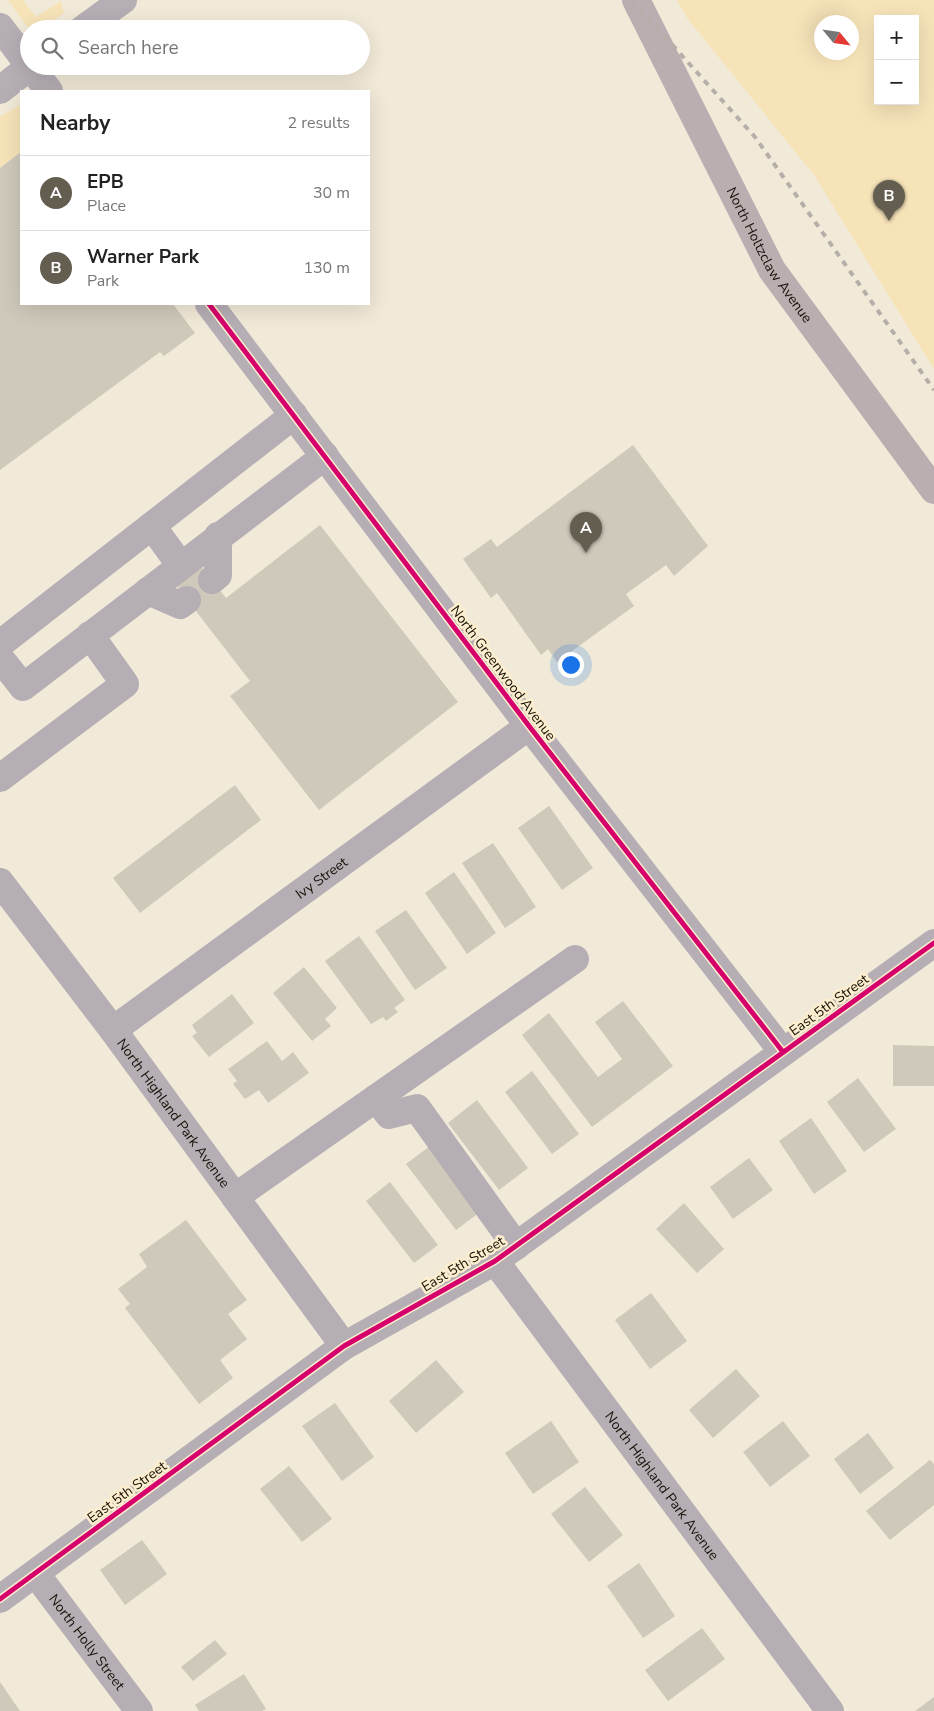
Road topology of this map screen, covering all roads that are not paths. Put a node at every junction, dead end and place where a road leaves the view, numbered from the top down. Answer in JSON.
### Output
{"nodes":[{"id":1,"x":123,"y":0,"type":"edge"},
{"id":2,"x":636,"y":0,"type":"edge"},
{"id":3,"x":95,"y":20,"type":"edge"},
{"id":4,"x":0,"y":27,"type":"edge"},
{"id":5,"x":20,"y":53,"type":"edge"},
{"id":6,"x":20,"y":74,"type":"edge"},
{"id":7,"x":36,"y":75,"type":"edge"},
{"id":8,"x":0,"y":90,"type":"edge"},
{"id":9,"x":47,"y":90,"type":"edge"},
{"id":10,"x":210,"y":305,"type":"edge"},
{"id":11,"x":294,"y":415,"type":"junction"},
{"id":12,"x":325,"y":456,"type":"junction"},
{"id":13,"x":934,"y":490,"type":"edge"},
{"id":14,"x":152,"y":526,"type":"junction"},
{"id":15,"x":218,"y":536,"type":"junction"},
{"id":16,"x":181,"y":566,"type":"junction"},
{"id":17,"x":212,"y":580,"type":"dead end"},
{"id":18,"x":148,"y":591,"type":"junction"},
{"id":19,"x":187,"y":600,"type":"dead end"},
{"id":20,"x":90,"y":635,"type":"junction"},
{"id":21,"x":0,"y":644,"type":"edge"},
{"id":22,"x":0,"y":658,"type":"edge"},
{"id":23,"x":529,"y":726,"type":"junction"},
{"id":24,"x":0,"y":778,"type":"edge"},
{"id":25,"x":0,"y":882,"type":"edge"},
{"id":26,"x":934,"y":943,"type":"edge"},
{"id":27,"x":575,"y":959,"type":"dead end"},
{"id":28,"x":113,"y":1030,"type":"junction"},
{"id":29,"x":784,"y":1052,"type":"junction"},
{"id":30,"x":376,"y":1098,"type":"junction"},
{"id":31,"x":235,"y":1197,"type":"junction"},
{"id":32,"x":505,"y":1253,"type":"junction"},
{"id":33,"x":344,"y":1346,"type":"junction"},
{"id":34,"x":36,"y":1574,"type":"junction"},
{"id":35,"x":0,"y":1599,"type":"edge"},
{"id":36,"x":139,"y":1711,"type":"edge"},
{"id":37,"x":830,"y":1711,"type":"edge"}],
"edges":[{"from":1,"to":3,"type":"street"},
{"from":2,"to":13,"type":"main road","name":"North Holtzclaw Avenue"},
{"from":4,"to":5,"type":"street"},
{"from":6,"to":8,"type":"street"},
{"from":7,"to":9,"type":"street"},
{"from":10,"to":11,"type":"street","name":"North Greenwood Avenue"},
{"from":11,"to":12,"type":"street","name":"North Greenwood Avenue"},
{"from":11,"to":14,"type":"street"},
{"from":12,"to":15,"type":"street"},
{"from":12,"to":23,"type":"street","name":"North Greenwood Avenue"},
{"from":14,"to":16,"type":"street"},
{"from":14,"to":21,"type":"street"},
{"from":15,"to":16,"type":"street"},
{"from":15,"to":17,"type":"street"},
{"from":16,"to":18,"type":"street"},
{"from":18,"to":19,"type":"street"},
{"from":18,"to":20,"type":"street"},
{"from":20,"to":22,"type":"street"},
{"from":20,"to":24,"type":"street"},
{"from":23,"to":28,"type":"street","name":"Ivy Street"},
{"from":23,"to":29,"type":"street","name":"North Greenwood Avenue"},
{"from":25,"to":28,"type":"street","name":"North Highland Park Avenue"},
{"from":26,"to":29,"type":"street","name":"East 5th Street"},
{"from":27,"to":30,"type":"street"},
{"from":28,"to":31,"type":"street","name":"North Highland Park Avenue"},
{"from":29,"to":32,"type":"street","name":"East 5th Street"},
{"from":30,"to":31,"type":"street"},
{"from":30,"to":32,"type":"street","name":"North Highland Park Avenue"},
{"from":31,"to":33,"type":"street","name":"North Highland Park Avenue"},
{"from":32,"to":33,"type":"street","name":"East 5th Street"},
{"from":32,"to":37,"type":"street","name":"North Highland Park Avenue"},
{"from":33,"to":34,"type":"street","name":"East 5th Street"},
{"from":34,"to":35,"type":"street","name":"East 5th Street"},
{"from":34,"to":36,"type":"street","name":"North Holly Street"}]}
